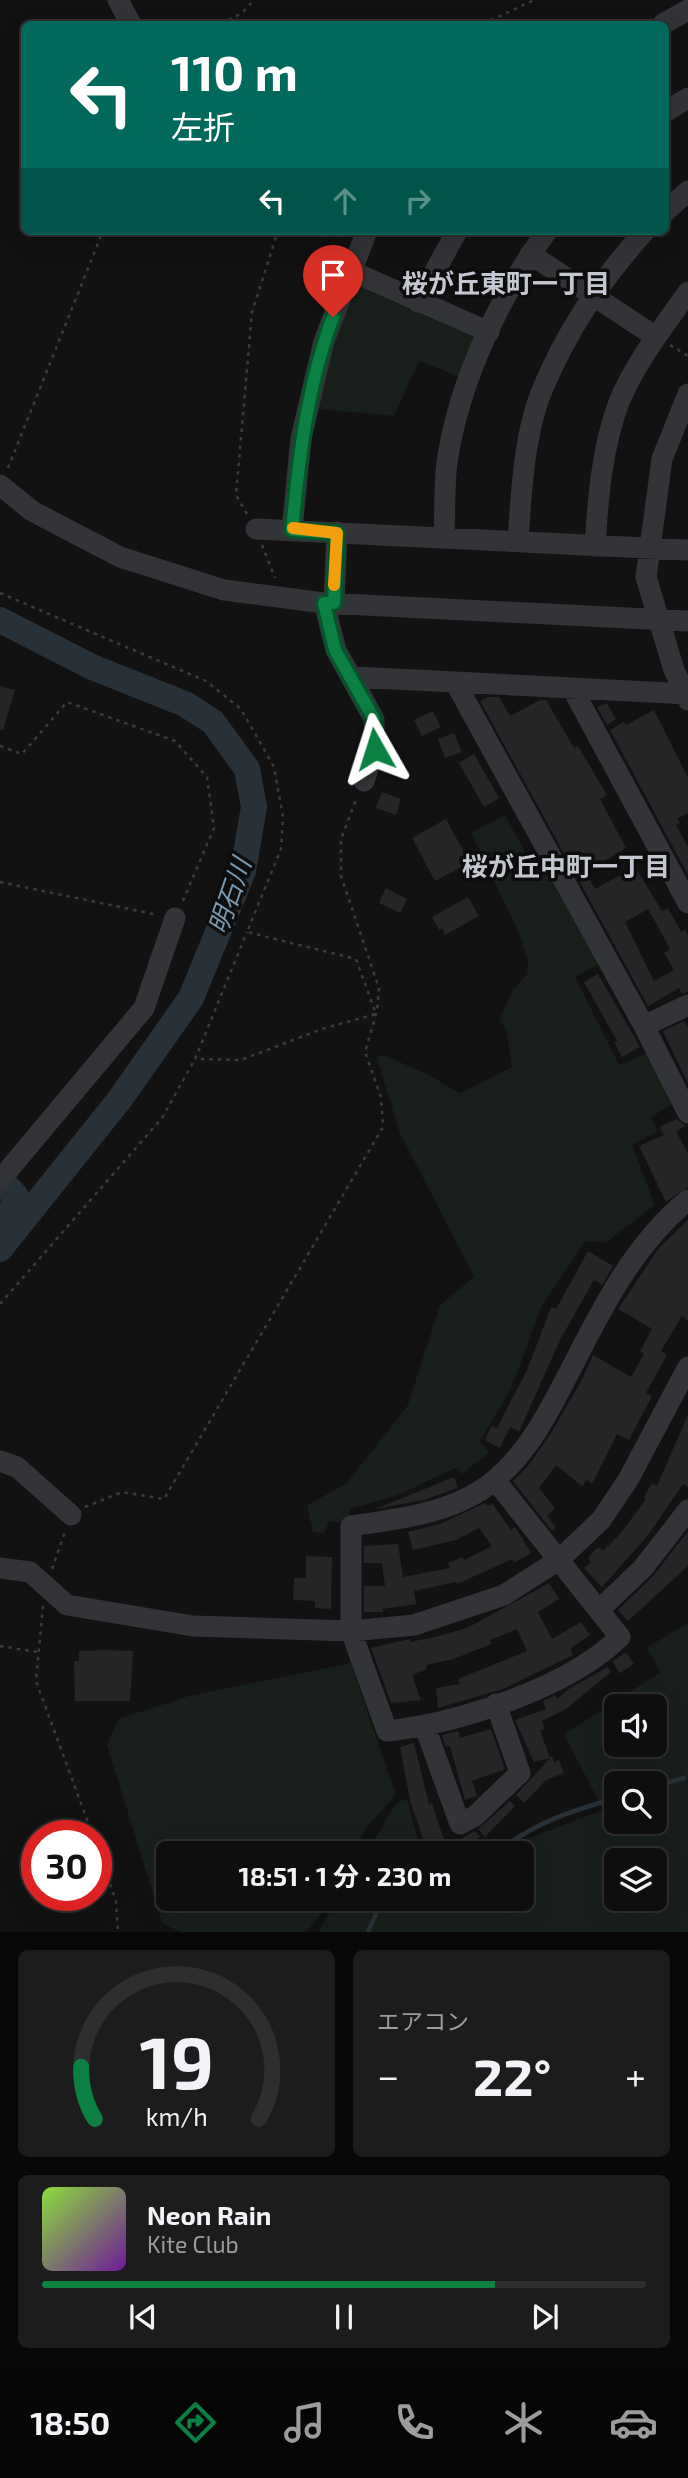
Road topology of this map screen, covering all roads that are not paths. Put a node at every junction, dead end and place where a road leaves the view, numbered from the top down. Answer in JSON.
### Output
{"nodes":[{"id":1,"x":118,"y":0,"type":"edge"},
{"id":2,"x":688,"y":10,"type":"edge"},
{"id":3,"x":129,"y":21,"type":"edge"},
{"id":4,"x":668,"y":21,"type":"edge"},
{"id":5,"x":688,"y":98,"type":"edge"},
{"id":6,"x":669,"y":110,"type":"edge"},
{"id":7,"x":688,"y":191,"type":"edge"},
{"id":8,"x":669,"y":208,"type":"edge"},
{"id":9,"x":365,"y":235,"type":"edge"},
{"id":10,"x":455,"y":235,"type":"edge"},
{"id":11,"x":544,"y":235,"type":"edge"},
{"id":12,"x":642,"y":235,"type":"edge"},
{"id":13,"x":530,"y":254,"type":"junction"},
{"id":14,"x":351,"y":271,"type":"junction"},
{"id":15,"x":688,"y":292,"type":"edge"},
{"id":16,"x":594,"y":294,"type":"junction"},
{"id":17,"x":418,"y":302,"type":"junction"},
{"id":18,"x":489,"y":332,"type":"junction"},
{"id":19,"x":656,"y":337,"type":"junction"},
{"id":20,"x":688,"y":394,"type":"edge"},
{"id":21,"x":1,"y":486,"type":"edge"},
{"id":22,"x":256,"y":529,"type":"road end"},
{"id":23,"x":292,"y":530,"type":"junction"},
{"id":24,"x":337,"y":533,"type":"junction"},
{"id":25,"x":444,"y":538,"type":"junction"},
{"id":26,"x":519,"y":542,"type":"junction"},
{"id":27,"x":595,"y":546,"type":"junction"},
{"id":28,"x":649,"y":548,"type":"junction"},
{"id":29,"x":688,"y":550,"type":"edge"},
{"id":30,"x":329,"y":603,"type":"junction"},
{"id":31,"x":660,"y":620,"type":"junction"},
{"id":32,"x":688,"y":621,"type":"edge"},
{"id":33,"x":352,"y":677,"type":"junction"},
{"id":34,"x":455,"y":681,"type":"junction"},
{"id":35,"x":572,"y":688,"type":"junction"},
{"id":36,"x":687,"y":696,"type":"edge"},
{"id":37,"x":364,"y":780,"type":"road end"},
{"id":38,"x":688,"y":903,"type":"edge"},
{"id":39,"x":175,"y":918,"type":"road end"},
{"id":40,"x":688,"y":1005,"type":"edge"},
{"id":41,"x":644,"y":1026,"type":"junction"},
{"id":42,"x":688,"y":1113,"type":"edge"},
{"id":43,"x":0,"y":1180,"type":"edge"},
{"id":44,"x":688,"y":1200,"type":"edge"},
{"id":45,"x":688,"y":1367,"type":"edge"},
{"id":46,"x":0,"y":1461,"type":"edge"},
{"id":47,"x":495,"y":1480,"type":"junction"},
{"id":48,"x":688,"y":1510,"type":"edge"},
{"id":49,"x":71,"y":1515,"type":"road end"},
{"id":50,"x":560,"y":1559,"type":"junction"},
{"id":51,"x":0,"y":1567,"type":"edge"},
{"id":52,"x":599,"y":1610,"type":"junction"},
{"id":53,"x":351,"y":1631,"type":"junction"},
{"id":54,"x":496,"y":1704,"type":"junction"},
{"id":55,"x":425,"y":1727,"type":"junction"}],
"edges":[{"from":1,"to":3,"type":"street"},
{"from":2,"to":4,"type":"street"},
{"from":5,"to":6,"type":"street"},
{"from":7,"to":8,"type":"street"},
{"from":9,"to":14,"type":"street"},
{"from":10,"to":17,"type":"street"},
{"from":11,"to":13,"type":"street"},
{"from":12,"to":16,"type":"street"},
{"from":13,"to":16,"type":"street"},
{"from":13,"to":18,"type":"street"},
{"from":14,"to":17,"type":"street"},
{"from":14,"to":23,"type":"street"},
{"from":15,"to":19,"type":"street"},
{"from":16,"to":19,"type":"street"},
{"from":16,"to":26,"type":"street"},
{"from":17,"to":18,"type":"street"},
{"from":18,"to":25,"type":"street"},
{"from":19,"to":27,"type":"street"},
{"from":20,"to":28,"type":"street"},
{"from":21,"to":30,"type":"street"},
{"from":22,"to":23,"type":"street"},
{"from":23,"to":24,"type":"street"},
{"from":24,"to":25,"type":"street"},
{"from":24,"to":30,"type":"street"},
{"from":25,"to":26,"type":"street"},
{"from":26,"to":27,"type":"street"},
{"from":27,"to":28,"type":"street"},
{"from":28,"to":29,"type":"street"},
{"from":28,"to":31,"type":"street"},
{"from":30,"to":31,"type":"street"},
{"from":30,"to":33,"type":"street"},
{"from":31,"to":32,"type":"street"},
{"from":31,"to":36,"type":"street"},
{"from":33,"to":34,"type":"street"},
{"from":33,"to":37,"type":"street"},
{"from":34,"to":35,"type":"street"},
{"from":34,"to":41,"type":"street"},
{"from":35,"to":36,"type":"street"},
{"from":35,"to":38,"type":"street"},
{"from":39,"to":43,"type":"street"},
{"from":40,"to":41,"type":"street"},
{"from":41,"to":42,"type":"street"},
{"from":44,"to":47,"type":"street"},
{"from":45,"to":50,"type":"street"},
{"from":46,"to":49,"type":"street"},
{"from":47,"to":50,"type":"street"},
{"from":47,"to":53,"type":"street"},
{"from":48,"to":52,"type":"street"},
{"from":50,"to":52,"type":"street"},
{"from":50,"to":53,"type":"street"},
{"from":51,"to":53,"type":"street"},
{"from":52,"to":54,"type":"street"},
{"from":53,"to":55,"type":"street"},
{"from":54,"to":55,"type":"street"},
{"from":54,"to":55,"type":"street"}]}
